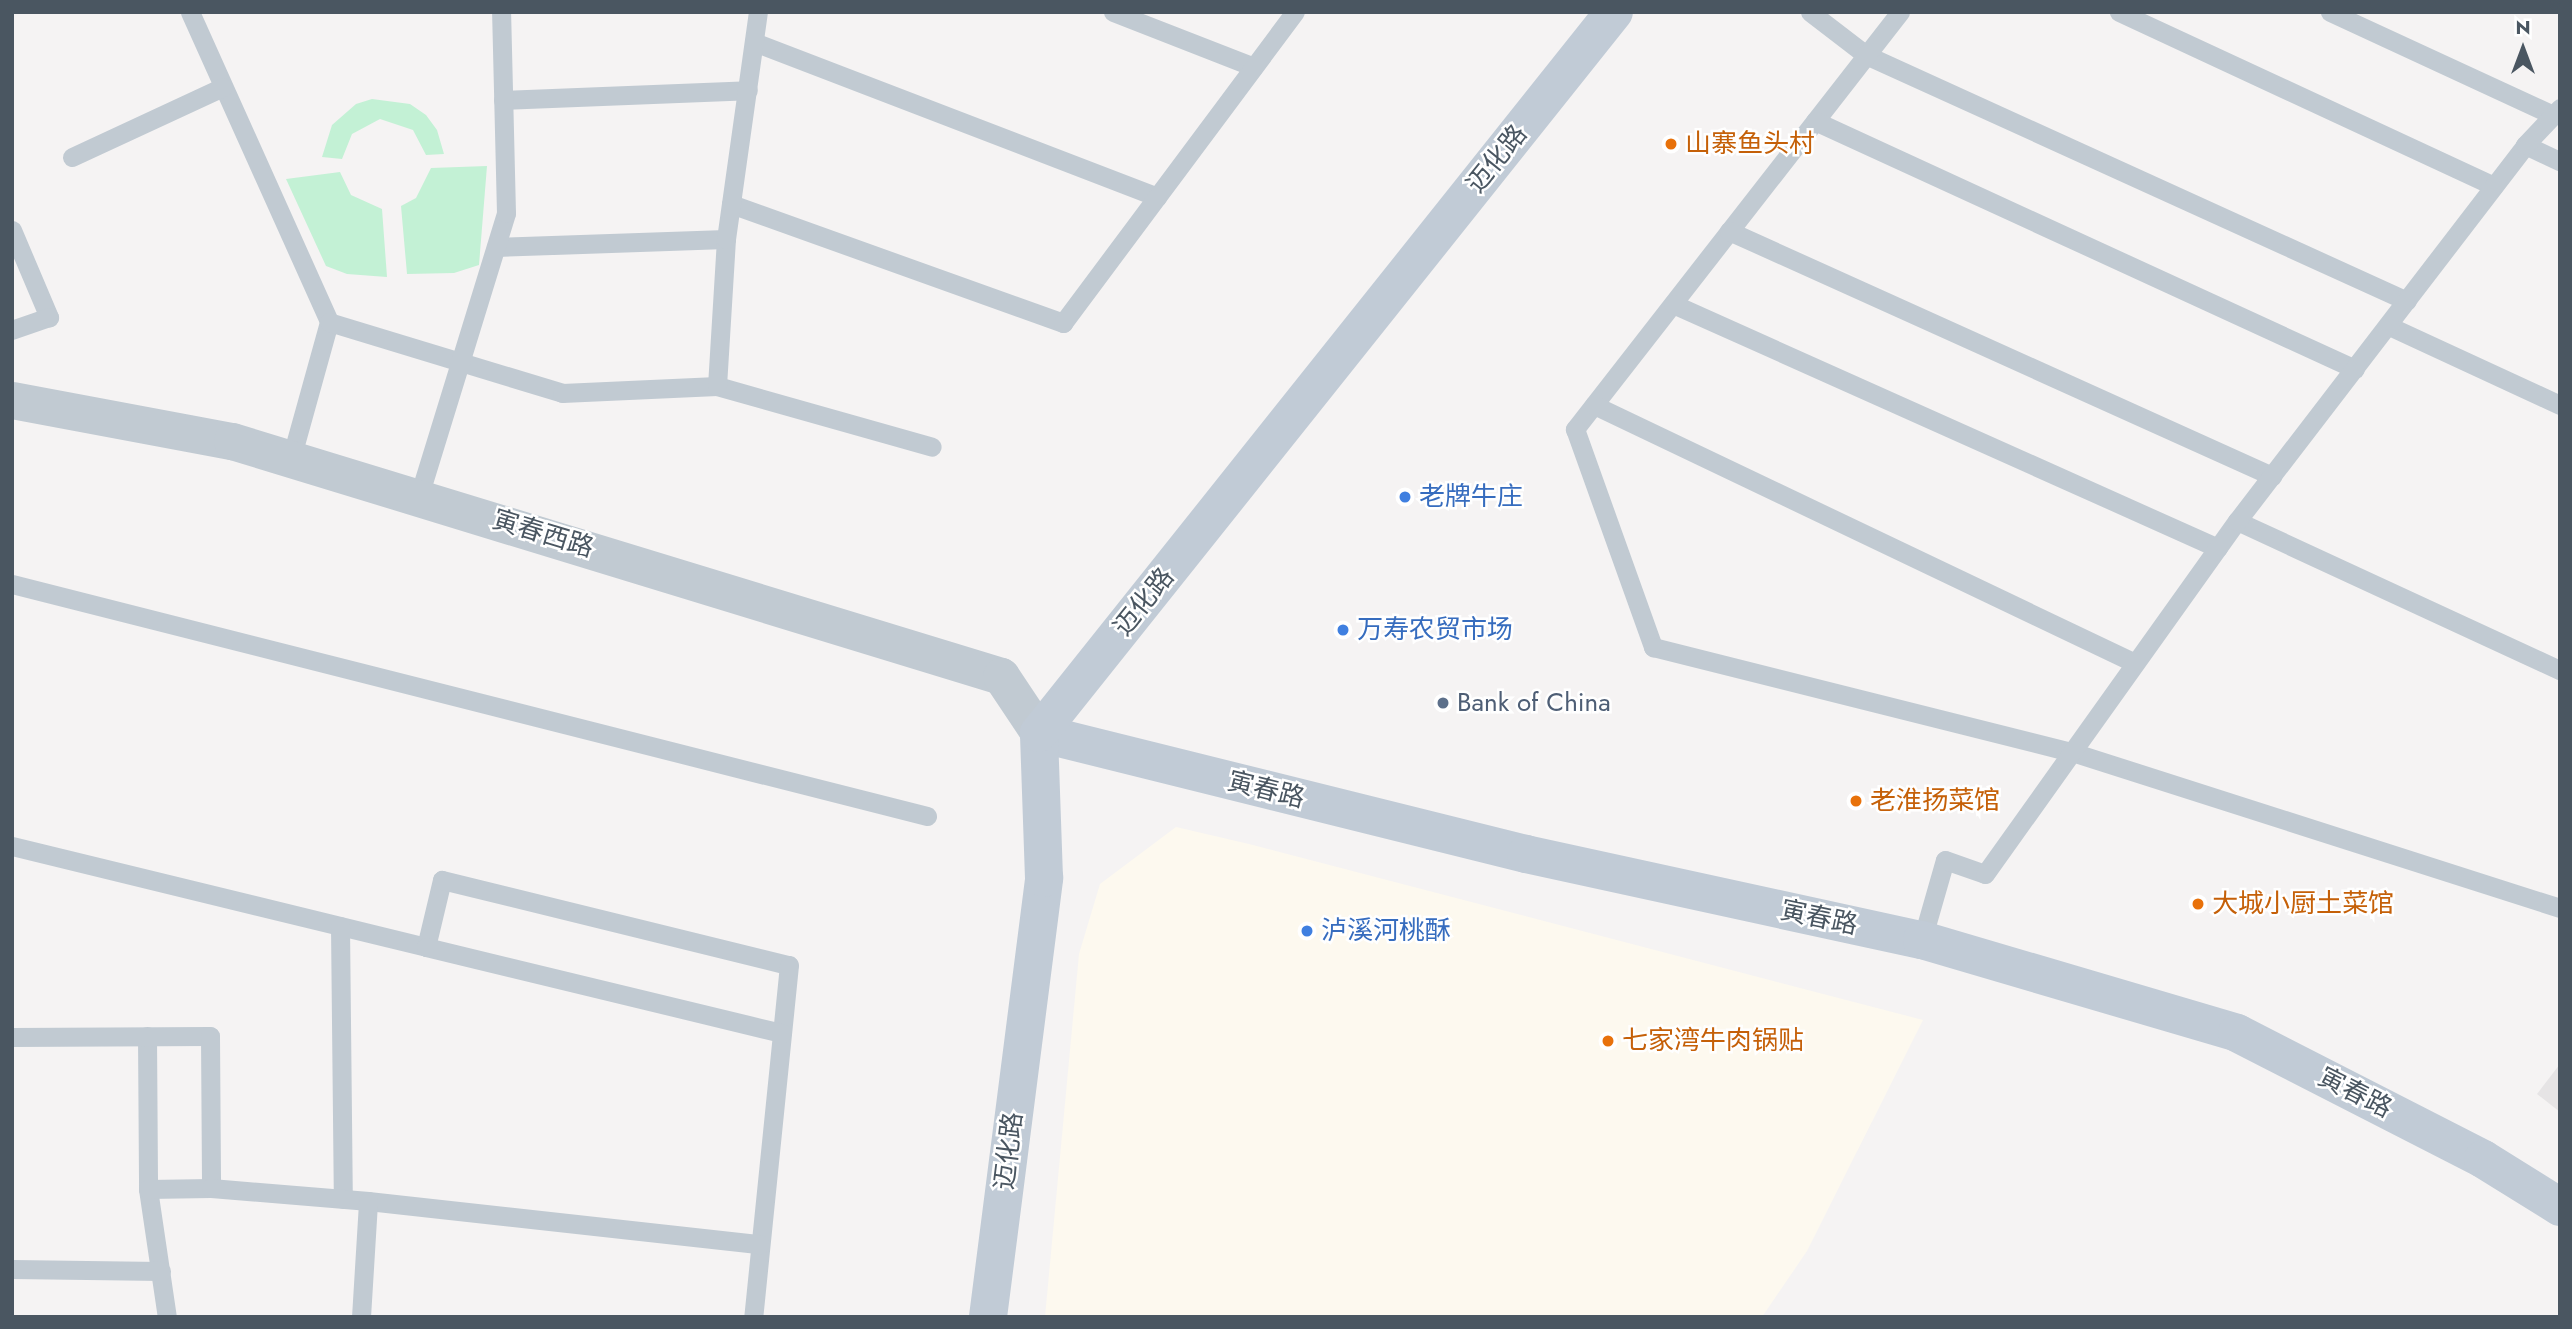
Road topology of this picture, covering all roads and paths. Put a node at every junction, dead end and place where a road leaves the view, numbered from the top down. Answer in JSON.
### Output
{"nodes":[{"id":1,"x":190,"y":12,"type":"edge"},
{"id":2,"x":501,"y":12,"type":"edge"},
{"id":3,"x":758,"y":12,"type":"edge"},
{"id":4,"x":1113,"y":12,"type":"edge"},
{"id":5,"x":1295,"y":12,"type":"edge"},
{"id":6,"x":1614,"y":12,"type":"edge"},
{"id":7,"x":1810,"y":12,"type":"edge"},
{"id":8,"x":1900,"y":12,"type":"edge"},
{"id":9,"x":2119,"y":12,"type":"edge"},
{"id":10,"x":2330,"y":12,"type":"edge"},
{"id":11,"x":754,"y":42,"type":"junction"},
{"id":12,"x":1866,"y":55,"type":"junction"},
{"id":13,"x":1254,"y":67,"type":"junction"},
{"id":14,"x":223,"y":87,"type":"junction"},
{"id":15,"x":748,"y":89,"type":"junction"},
{"id":16,"x":503,"y":100,"type":"junction"},
{"id":17,"x":2556,"y":112,"type":"edge"},
{"id":18,"x":1815,"y":121,"type":"junction"},
{"id":19,"x":2525,"y":145,"type":"junction"},
{"id":20,"x":72,"y":157,"type":"dead end"},
{"id":21,"x":2560,"y":161,"type":"edge"},
{"id":22,"x":2494,"y":186,"type":"junction"},
{"id":23,"x":1157,"y":197,"type":"junction"},
{"id":24,"x":732,"y":204,"type":"junction"},
{"id":25,"x":12,"y":230,"type":"edge"},
{"id":26,"x":1729,"y":231,"type":"junction"},
{"id":27,"x":726,"y":239,"type":"junction"},
{"id":28,"x":496,"y":247,"type":"junction"},
{"id":29,"x":2407,"y":301,"type":"junction"},
{"id":30,"x":1673,"y":304,"type":"junction"},
{"id":31,"x":328,"y":322,"type":"junction"},
{"id":32,"x":2389,"y":326,"type":"junction"},
{"id":33,"x":12,"y":330,"type":"edge"},
{"id":34,"x":460,"y":363,"type":"junction"},
{"id":35,"x":2355,"y":369,"type":"junction"},
{"id":36,"x":717,"y":386,"type":"junction"},
{"id":37,"x":12,"y":400,"type":"edge"},
{"id":38,"x":1594,"y":405,"type":"junction"},
{"id":39,"x":2560,"y":405,"type":"edge"},
{"id":40,"x":932,"y":447,"type":"dead end"},
{"id":41,"x":291,"y":458,"type":"junction"},
{"id":42,"x":2272,"y":476,"type":"junction"},
{"id":43,"x":419,"y":496,"type":"junction"},
{"id":44,"x":2237,"y":521,"type":"junction"},
{"id":45,"x":2218,"y":548,"type":"junction"},
{"id":46,"x":12,"y":584,"type":"edge"},
{"id":47,"x":2136,"y":663,"type":"junction"},
{"id":48,"x":2560,"y":670,"type":"edge"},
{"id":49,"x":1039,"y":733,"type":"junction"},
{"id":50,"x":2072,"y":751,"type":"junction"},
{"id":51,"x":927,"y":816,"type":"dead end"},
{"id":52,"x":12,"y":846,"type":"edge"},
{"id":53,"x":2560,"y":908,"type":"edge"},
{"id":54,"x":340,"y":926,"type":"junction"},
{"id":55,"x":1922,"y":940,"type":"junction"},
{"id":56,"x":426,"y":947,"type":"junction"},
{"id":57,"x":782,"y":1033,"type":"junction"},
{"id":58,"x":12,"y":1037,"type":"edge"},
{"id":59,"x":147,"y":1037,"type":"junction"},
{"id":60,"x":211,"y":1188,"type":"junction"},
{"id":61,"x":148,"y":1189,"type":"junction"},
{"id":62,"x":343,"y":1199,"type":"junction"},
{"id":63,"x":368,"y":1201,"type":"junction"},
{"id":64,"x":2560,"y":1207,"type":"edge"},
{"id":65,"x":760,"y":1244,"type":"junction"},
{"id":66,"x":12,"y":1269,"type":"edge"},
{"id":67,"x":161,"y":1271,"type":"junction"},
{"id":68,"x":167,"y":1317,"type":"edge"},
{"id":69,"x":361,"y":1317,"type":"edge"},
{"id":70,"x":752,"y":1317,"type":"edge"},
{"id":71,"x":988,"y":1317,"type":"edge"}],
"edges":[{"from":1,"to":14,"type":"lane"},
{"from":2,"to":16,"type":"lane"},
{"from":3,"to":11,"type":"lane"},
{"from":4,"to":13,"type":"lane"},
{"from":5,"to":13,"type":"lane"},
{"from":6,"to":49,"type":"street","name":"迈化路"},
{"from":7,"to":12,"type":"lane"},
{"from":8,"to":12,"type":"lane"},
{"from":9,"to":22,"type":"lane"},
{"from":10,"to":17,"type":"lane"},
{"from":11,"to":15,"type":"lane"},
{"from":11,"to":23,"type":"lane"},
{"from":12,"to":18,"type":"lane"},
{"from":12,"to":29,"type":"lane"},
{"from":13,"to":23,"type":"lane"},
{"from":14,"to":20,"type":"lane"},
{"from":14,"to":31,"type":"lane"},
{"from":15,"to":16,"type":"lane"},
{"from":15,"to":24,"type":"lane"},
{"from":16,"to":28,"type":"lane"},
{"from":17,"to":19,"type":"lane"},
{"from":18,"to":26,"type":"lane"},
{"from":18,"to":35,"type":"lane"},
{"from":19,"to":21,"type":"lane"},
{"from":19,"to":22,"type":"lane"},
{"from":22,"to":29,"type":"lane"},
{"from":23,"to":24,"type":"lane"},
{"from":24,"to":27,"type":"lane"},
{"from":25,"to":33,"type":"lane"},
{"from":26,"to":30,"type":"lane"},
{"from":26,"to":42,"type":"lane"},
{"from":27,"to":28,"type":"lane"},
{"from":27,"to":36,"type":"lane"},
{"from":28,"to":34,"type":"lane"},
{"from":29,"to":32,"type":"lane"},
{"from":30,"to":38,"type":"lane"},
{"from":30,"to":45,"type":"lane"},
{"from":31,"to":34,"type":"lane"},
{"from":31,"to":41,"type":"lane"},
{"from":32,"to":35,"type":"lane"},
{"from":32,"to":39,"type":"lane"},
{"from":34,"to":36,"type":"lane"},
{"from":34,"to":43,"type":"lane"},
{"from":35,"to":42,"type":"lane"},
{"from":36,"to":40,"type":"lane"},
{"from":37,"to":41,"type":"street","name":"寅春西路"},
{"from":38,"to":47,"type":"lane"},
{"from":38,"to":50,"type":"lane"},
{"from":41,"to":43,"type":"street","name":"寅春西路"},
{"from":42,"to":44,"type":"lane"},
{"from":43,"to":49,"type":"street","name":"寅春西路"},
{"from":44,"to":45,"type":"lane"},
{"from":44,"to":48,"type":"lane"},
{"from":45,"to":47,"type":"lane"},
{"from":46,"to":51,"type":"lane"},
{"from":47,"to":50,"type":"lane"},
{"from":49,"to":55,"type":"street","name":"寅春路"},
{"from":49,"to":71,"type":"street","name":"迈化路"},
{"from":50,"to":53,"type":"lane"},
{"from":50,"to":55,"type":"lane"},
{"from":52,"to":54,"type":"lane"},
{"from":54,"to":56,"type":"lane"},
{"from":54,"to":62,"type":"lane"},
{"from":55,"to":64,"type":"street","name":"寅春路"},
{"from":56,"to":57,"type":"lane"},
{"from":56,"to":57,"type":"lane"},
{"from":57,"to":65,"type":"lane"},
{"from":58,"to":59,"type":"lane"},
{"from":59,"to":60,"type":"lane"},
{"from":59,"to":61,"type":"lane"},
{"from":60,"to":61,"type":"lane"},
{"from":60,"to":62,"type":"lane"},
{"from":61,"to":67,"type":"lane"},
{"from":62,"to":63,"type":"lane"},
{"from":63,"to":65,"type":"lane"},
{"from":63,"to":69,"type":"lane"},
{"from":65,"to":70,"type":"lane"},
{"from":66,"to":67,"type":"lane"},
{"from":67,"to":68,"type":"lane"}]}
